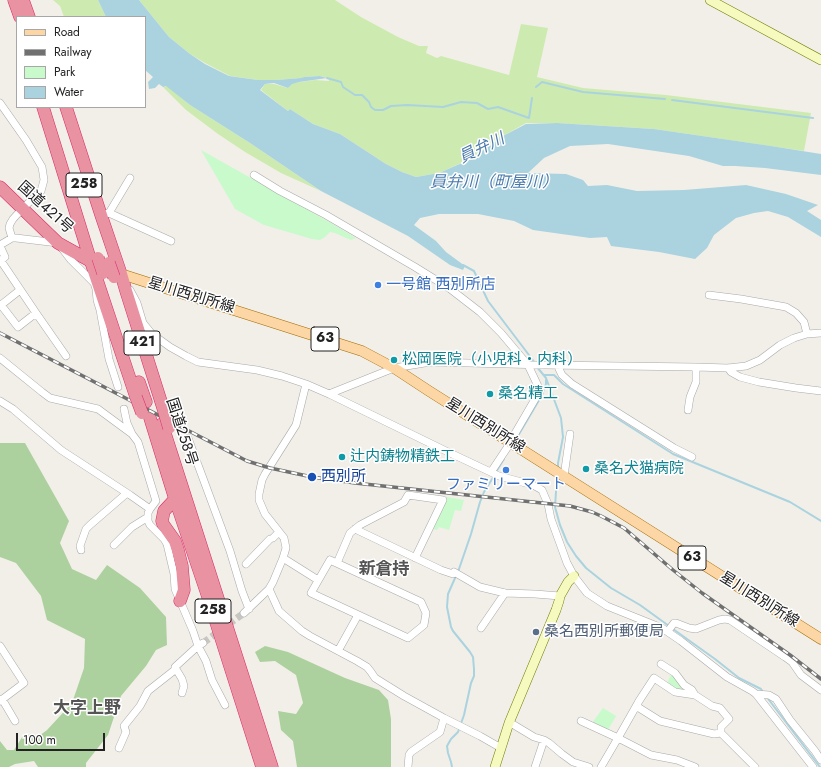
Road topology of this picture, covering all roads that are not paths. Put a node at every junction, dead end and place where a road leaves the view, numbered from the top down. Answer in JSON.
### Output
{"nodes":[{"id":1,"x":14,"y":0,"type":"edge"},
{"id":2,"x":23,"y":0,"type":"edge"},
{"id":3,"x":710,"y":0,"type":"edge"},
{"id":4,"x":20,"y":16,"type":"edge"},
{"id":5,"x":29,"y":16,"type":"edge"},
{"id":6,"x":821,"y":60,"type":"edge"},
{"id":7,"x":0,"y":103,"type":"edge"},
{"id":8,"x":43,"y":108,"type":"edge"},
{"id":9,"x":50,"y":108,"type":"edge"},
{"id":10,"x":59,"y":108,"type":"edge"},
{"id":11,"x":66,"y":108,"type":"edge"},
{"id":12,"x":254,"y":175,"type":"dead end"},
{"id":13,"x":130,"y":178,"type":"dead end"},
{"id":14,"x":0,"y":187,"type":"edge"},
{"id":15,"x":22,"y":209,"type":"junction"},
{"id":16,"x":105,"y":214,"type":"junction"},
{"id":17,"x":12,"y":238,"type":"junction"},
{"id":18,"x":171,"y":241,"type":"dead end"},
{"id":19,"x":58,"y":243,"type":"junction"},
{"id":20,"x":0,"y":245,"type":"edge"},
{"id":21,"x":0,"y":261,"type":"edge"},
{"id":22,"x":106,"y":268,"type":"junction"},
{"id":23,"x":20,"y":290,"type":"junction"},
{"id":24,"x":709,"y":295,"type":"dead end"},
{"id":25,"x":36,"y":313,"type":"junction"},
{"id":26,"x":821,"y":333,"type":"edge"},
{"id":27,"x":807,"y":334,"type":"junction"},
{"id":28,"x":66,"y":356,"type":"dead end"},
{"id":29,"x":0,"y":358,"type":"edge"},
{"id":30,"x":528,"y":365,"type":"junction"},
{"id":31,"x":559,"y":366,"type":"junction"},
{"id":32,"x":696,"y":367,"type":"junction"},
{"id":33,"x":394,"y":368,"type":"junction"},
{"id":34,"x":728,"y":368,"type":"junction"},
{"id":35,"x":306,"y":384,"type":"junction"},
{"id":36,"x":118,"y":387,"type":"dead end"},
{"id":37,"x":821,"y":390,"type":"edge"},
{"id":38,"x":329,"y":394,"type":"junction"},
{"id":39,"x":0,"y":401,"type":"edge"},
{"id":40,"x":149,"y":408,"type":"junction"},
{"id":41,"x":124,"y":409,"type":"dead end"},
{"id":42,"x":688,"y":410,"type":"dead end"},
{"id":43,"x":132,"y":434,"type":"junction"},
{"id":44,"x":570,"y":434,"type":"dead end"},
{"id":45,"x":188,"y":438,"type":"dead end"},
{"id":46,"x":512,"y":443,"type":"junction"},
{"id":47,"x":167,"y":456,"type":"junction"},
{"id":48,"x":692,"y":457,"type":"dead end"},
{"id":49,"x":491,"y":472,"type":"junction"},
{"id":50,"x":564,"y":476,"type":"junction"},
{"id":51,"x":127,"y":493,"type":"junction"},
{"id":52,"x":175,"y":499,"type":"junction"},
{"id":53,"x":150,"y":509,"type":"junction"},
{"id":54,"x":148,"y":517,"type":"junction"},
{"id":55,"x":355,"y":529,"type":"junction"},
{"id":56,"x":279,"y":532,"type":"junction"},
{"id":57,"x":114,"y":545,"type":"dead end"},
{"id":58,"x":81,"y":550,"type":"dead end"},
{"id":59,"x":283,"y":558,"type":"junction"},
{"id":60,"x":415,"y":558,"type":"junction"},
{"id":61,"x":337,"y":563,"type":"junction"},
{"id":62,"x":246,"y":564,"type":"dead end"},
{"id":63,"x":574,"y":576,"type":"junction"},
{"id":64,"x":318,"y":580,"type":"junction"},
{"id":65,"x":269,"y":589,"type":"junction"},
{"id":66,"x":505,"y":593,"type":"junction"},
{"id":67,"x":560,"y":596,"type":"junction"},
{"id":68,"x":180,"y":602,"type":"junction"},
{"id":69,"x":358,"y":615,"type":"junction"},
{"id":70,"x":481,"y":628,"type":"dead end"},
{"id":71,"x":668,"y":631,"type":"junction"},
{"id":72,"x":821,"y":638,"type":"edge"},
{"id":73,"x":200,"y":645,"type":"junction"},
{"id":74,"x":0,"y":646,"type":"edge"},
{"id":75,"x":338,"y":651,"type":"junction"},
{"id":76,"x":661,"y":664,"type":"dead end"},
{"id":77,"x":176,"y":670,"type":"junction"},
{"id":78,"x":821,"y":690,"type":"edge"},
{"id":79,"x":182,"y":693,"type":"dead end"},
{"id":80,"x":758,"y":694,"type":"junction"},
{"id":81,"x":695,"y":696,"type":"junction"},
{"id":82,"x":1,"y":700,"type":"edge"},
{"id":83,"x":225,"y":706,"type":"dead end"},
{"id":84,"x":636,"y":706,"type":"junction"},
{"id":85,"x":444,"y":718,"type":"junction"},
{"id":86,"x":15,"y":721,"type":"dead end"},
{"id":87,"x":581,"y":721,"type":"dead end"},
{"id":88,"x":508,"y":723,"type":"junction"},
{"id":89,"x":721,"y":733,"type":"junction"},
{"id":90,"x":618,"y":738,"type":"junction"},
{"id":91,"x":544,"y":740,"type":"junction"},
{"id":92,"x":120,"y":748,"type":"dead end"},
{"id":93,"x":501,"y":748,"type":"junction"},
{"id":94,"x":818,"y":753,"type":"edge"},
{"id":95,"x":677,"y":760,"type":"junction"},
{"id":96,"x":821,"y":760,"type":"edge"},
{"id":97,"x":262,"y":767,"type":"edge"},
{"id":98,"x":272,"y":767,"type":"edge"},
{"id":99,"x":408,"y":767,"type":"edge"},
{"id":100,"x":494,"y":767,"type":"edge"},
{"id":101,"x":536,"y":767,"type":"edge"},
{"id":102,"x":589,"y":767,"type":"edge"},
{"id":103,"x":601,"y":767,"type":"edge"},
{"id":104,"x":672,"y":767,"type":"edge"},
{"id":105,"x":695,"y":767,"type":"edge"},
{"id":106,"x":755,"y":767,"type":"edge"},
{"id":107,"x":813,"y":767,"type":"edge"}],
"edges":[{"from":1,"to":4,"type":"highway"},
{"from":2,"to":5,"type":"highway"},
{"from":3,"to":6,"type":"street"},
{"from":7,"to":15,"type":"street"},
{"from":8,"to":22,"type":"highway"},
{"from":9,"to":22,"type":"highway","name":"国道258号","number":"258"},
{"from":10,"to":22,"type":"highway","name":"国道258号","number":"258"},
{"from":11,"to":16,"type":"highway"},
{"from":12,"to":30,"type":"street"},
{"from":13,"to":16,"type":"street"},
{"from":14,"to":15,"type":"highway","name":"国道421号"},
{"from":15,"to":17,"type":"street"},
{"from":15,"to":19,"type":"highway","name":"国道421号"},
{"from":16,"to":18,"type":"street"},
{"from":16,"to":22,"type":"highway"},
{"from":17,"to":19,"type":"street"},
{"from":17,"to":20,"type":"street"},
{"from":19,"to":22,"type":"highway","name":"国道421号"},
{"from":19,"to":36,"type":"street"},
{"from":20,"to":21,"type":"street"},
{"from":21,"to":23,"type":"street"},
{"from":22,"to":33,"type":"main road","name":"星川西別所線","number":"63"},
{"from":22,"to":35,"type":"street"},
{"from":22,"to":40,"type":"highway","name":"国道258号","number":"258"},
{"from":22,"to":40,"type":"highway","number":"421"},
{"from":23,"to":25,"type":"street"},
{"from":23,"to":25,"type":"street"},
{"from":24,"to":27,"type":"street"},
{"from":25,"to":28,"type":"street"},
{"from":26,"to":27,"type":"street"},
{"from":27,"to":34,"type":"street"},
{"from":29,"to":43,"type":"street"},
{"from":30,"to":31,"type":"street"},
{"from":30,"to":33,"type":"street"},
{"from":30,"to":46,"type":"street"},
{"from":31,"to":32,"type":"street"},
{"from":31,"to":48,"type":"street"},
{"from":32,"to":34,"type":"street"},
{"from":32,"to":42,"type":"street"},
{"from":33,"to":38,"type":"street"},
{"from":33,"to":46,"type":"main road","name":"星川西別所線","number":"63"},
{"from":34,"to":37,"type":"street"},
{"from":35,"to":38,"type":"street"},
{"from":35,"to":56,"type":"street"},
{"from":38,"to":49,"type":"street"},
{"from":39,"to":51,"type":"street"},
{"from":40,"to":47,"type":"highway","name":"国道258号","number":"258"},
{"from":40,"to":47,"type":"highway","name":"国道258号","number":"258"},
{"from":41,"to":43,"type":"street"},
{"from":43,"to":53,"type":"street"},
{"from":44,"to":50,"type":"street"},
{"from":45,"to":65,"type":"street"},
{"from":46,"to":49,"type":"street"},
{"from":46,"to":50,"type":"main road","name":"星川西別所線","number":"63"},
{"from":47,"to":52,"type":"highway","name":"国道258号","number":"258"},
{"from":47,"to":98,"type":"highway","name":"国道258号","number":"258"},
{"from":49,"to":63,"type":"street"},
{"from":50,"to":72,"type":"main road","name":"星川西別所線","number":"63"},
{"from":51,"to":53,"type":"street"},
{"from":51,"to":58,"type":"street"},
{"from":52,"to":68,"type":"highway"},
{"from":52,"to":97,"type":"highway","name":"国道258号","number":"258"},
{"from":53,"to":54,"type":"street"},
{"from":54,"to":57,"type":"street"},
{"from":54,"to":68,"type":"street"},
{"from":55,"to":60,"type":"street"},
{"from":55,"to":60,"type":"street"},
{"from":55,"to":61,"type":"street"},
{"from":56,"to":59,"type":"street"},
{"from":56,"to":62,"type":"street"},
{"from":59,"to":64,"type":"street"},
{"from":59,"to":65,"type":"street"},
{"from":60,"to":66,"type":"street"},
{"from":61,"to":64,"type":"street"},
{"from":61,"to":69,"type":"street"},
{"from":63,"to":67,"type":"street"},
{"from":63,"to":71,"type":"street"},
{"from":64,"to":69,"type":"street"},
{"from":65,"to":75,"type":"street"},
{"from":66,"to":67,"type":"street"},
{"from":66,"to":70,"type":"street"},
{"from":67,"to":88,"type":"street"},
{"from":68,"to":73,"type":"street"},
{"from":69,"to":75,"type":"street"},
{"from":71,"to":78,"type":"street"},
{"from":71,"to":80,"type":"street"},
{"from":73,"to":77,"type":"street"},
{"from":73,"to":83,"type":"street"},
{"from":74,"to":82,"type":"street"},
{"from":75,"to":85,"type":"street"},
{"from":76,"to":81,"type":"street"},
{"from":77,"to":79,"type":"street"},
{"from":77,"to":92,"type":"street"},
{"from":80,"to":94,"type":"street"},
{"from":80,"to":107,"type":"street"},
{"from":81,"to":84,"type":"street"},
{"from":81,"to":89,"type":"street"},
{"from":82,"to":86,"type":"street"},
{"from":84,"to":89,"type":"street"},
{"from":84,"to":90,"type":"street"},
{"from":85,"to":93,"type":"street"},
{"from":85,"to":99,"type":"street"},
{"from":87,"to":90,"type":"street"},
{"from":88,"to":91,"type":"street"},
{"from":88,"to":93,"type":"street"},
{"from":89,"to":106,"type":"street"},
{"from":90,"to":95,"type":"street"},
{"from":90,"to":103,"type":"street"},
{"from":91,"to":101,"type":"street"},
{"from":91,"to":102,"type":"street"},
{"from":93,"to":100,"type":"street"},
{"from":94,"to":96,"type":"street"},
{"from":95,"to":104,"type":"street"},
{"from":95,"to":105,"type":"street"}]}
